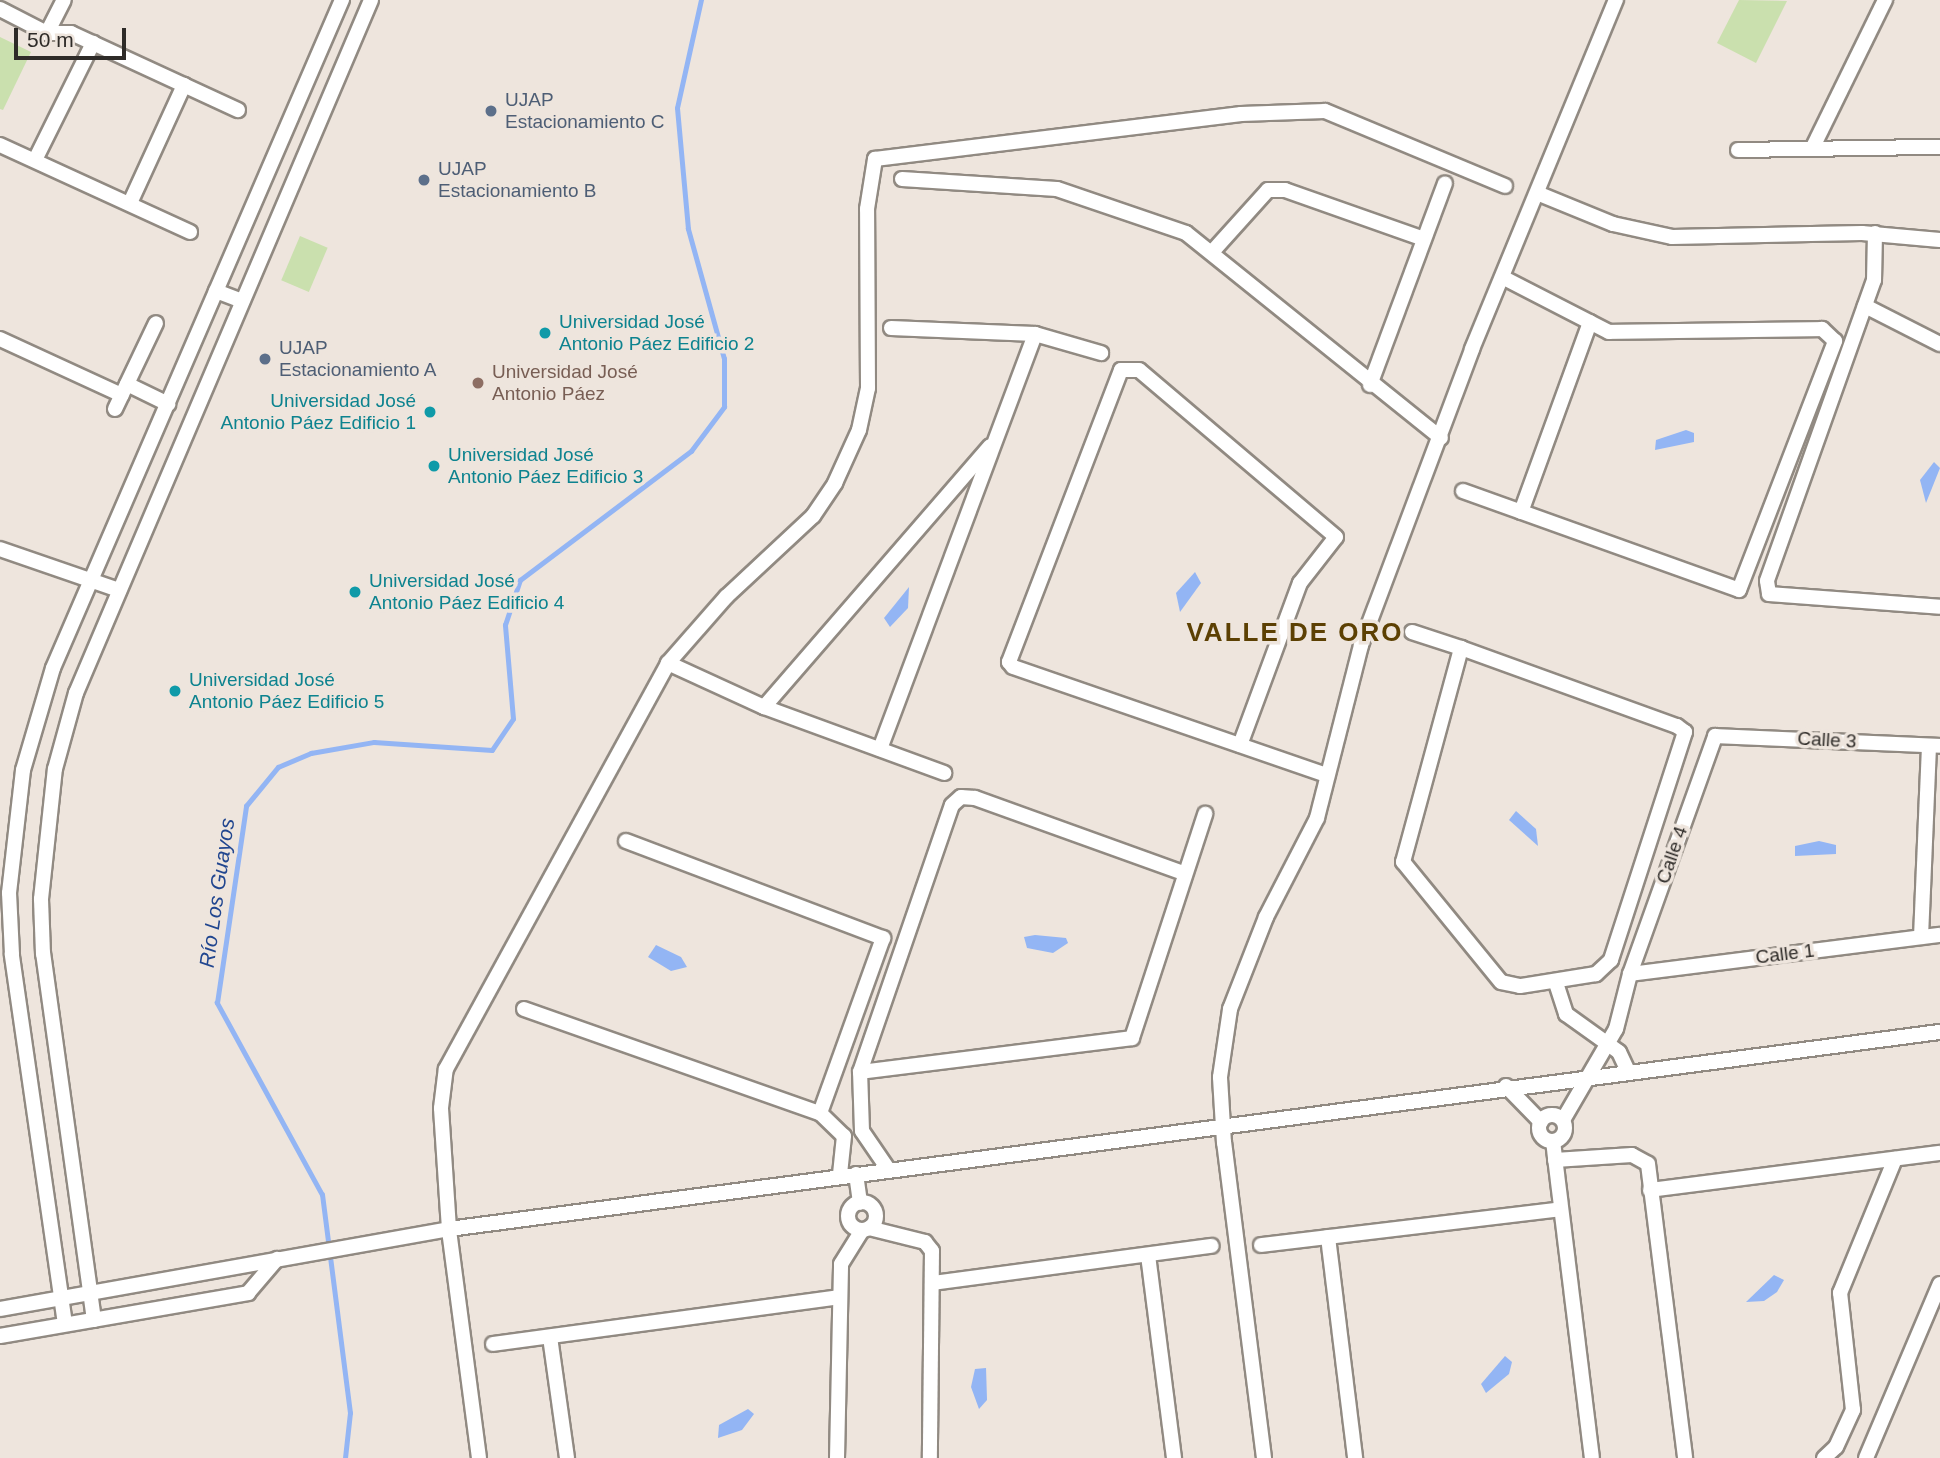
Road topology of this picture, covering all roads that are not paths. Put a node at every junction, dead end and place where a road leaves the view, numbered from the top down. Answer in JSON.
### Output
{"nodes":[{"id":1,"x":16,"y":0,"type":"edge"},
{"id":2,"x":64,"y":0,"type":"edge"},
{"id":3,"x":342,"y":0,"type":"edge"},
{"id":4,"x":371,"y":0,"type":"edge"},
{"id":5,"x":1616,"y":0,"type":"edge"},
{"id":6,"x":1885,"y":0,"type":"edge"},
{"id":7,"x":4,"y":11,"type":"edge"},
{"id":8,"x":47,"y":33,"type":"junction"},
{"id":9,"x":93,"y":43,"type":"junction"},
{"id":10,"x":184,"y":85,"type":"junction"},
{"id":11,"x":238,"y":110,"type":"dead end"},
{"id":12,"x":0,"y":145,"type":"edge"},
{"id":13,"x":1814,"y":147,"type":"junction"},
{"id":14,"x":1940,"y":147,"type":"edge"},
{"id":15,"x":1738,"y":150,"type":"dead end"},
{"id":16,"x":35,"y":160,"type":"junction"},
{"id":17,"x":902,"y":178,"type":"dead end"},
{"id":18,"x":1445,"y":183,"type":"dead end"},
{"id":19,"x":1505,"y":186,"type":"dead end"},
{"id":20,"x":1537,"y":193,"type":"junction"},
{"id":21,"x":130,"y":203,"type":"junction"},
{"id":22,"x":190,"y":232,"type":"dead end"},
{"id":23,"x":1875,"y":233,"type":"junction"},
{"id":24,"x":1424,"y":239,"type":"junction"},
{"id":25,"x":1940,"y":240,"type":"edge"},
{"id":26,"x":1213,"y":251,"type":"junction"},
{"id":27,"x":1502,"y":277,"type":"junction"},
{"id":28,"x":216,"y":291,"type":"junction"},
{"id":29,"x":242,"y":301,"type":"junction"},
{"id":30,"x":1865,"y":306,"type":"junction"},
{"id":31,"x":1590,"y":322,"type":"junction"},
{"id":32,"x":156,"y":323,"type":"dead end"},
{"id":33,"x":891,"y":328,"type":"dead end"},
{"id":34,"x":1035,"y":334,"type":"junction"},
{"id":35,"x":0,"y":339,"type":"edge"},
{"id":36,"x":1940,"y":344,"type":"edge"},
{"id":37,"x":1101,"y":353,"type":"dead end"},
{"id":38,"x":1370,"y":385,"type":"junction"},
{"id":39,"x":121,"y":396,"type":"junction"},
{"id":40,"x":167,"y":404,"type":"junction"},
{"id":41,"x":1441,"y":438,"type":"junction"},
{"id":42,"x":996,"y":439,"type":"junction"},
{"id":43,"x":1463,"y":491,"type":"dead end"},
{"id":44,"x":1521,"y":512,"type":"junction"},
{"id":45,"x":0,"y":549,"type":"edge"},
{"id":46,"x":92,"y":581,"type":"junction"},
{"id":47,"x":119,"y":590,"type":"junction"},
{"id":48,"x":1940,"y":607,"type":"edge"},
{"id":49,"x":1412,"y":632,"type":"dead end"},
{"id":50,"x":1461,"y":648,"type":"junction"},
{"id":51,"x":668,"y":663,"type":"junction"},
{"id":52,"x":764,"y":707,"type":"junction"},
{"id":53,"x":1715,"y":736,"type":"joint"},
{"id":54,"x":1240,"y":745,"type":"junction"},
{"id":55,"x":1935,"y":746,"type":"edge"},
{"id":56,"x":880,"y":749,"type":"junction"},
{"id":57,"x":944,"y":772,"type":"dead end"},
{"id":58,"x":1326,"y":775,"type":"junction"},
{"id":59,"x":1205,"y":814,"type":"dead end"},
{"id":60,"x":626,"y":841,"type":"dead end"},
{"id":61,"x":6,"y":845,"type":"edge"},
{"id":62,"x":1183,"y":873,"type":"junction"},
{"id":63,"x":1940,"y":935,"type":"edge"},
{"id":64,"x":1921,"y":937,"type":"junction"},
{"id":65,"x":1630,"y":974,"type":"junction"},
{"id":66,"x":1556,"y":983,"type":"junction"},
{"id":67,"x":524,"y":1009,"type":"dead end"},
{"id":68,"x":1940,"y":1032,"type":"edge"},
{"id":69,"x":1606,"y":1046,"type":"junction"},
{"id":70,"x":1628,"y":1071,"type":"junction"},
{"id":71,"x":860,"y":1072,"type":"junction"},
{"id":72,"x":1592,"y":1077,"type":"junction"},
{"id":73,"x":1506,"y":1086,"type":"junction"},
{"id":74,"x":820,"y":1113,"type":"junction"},
{"id":75,"x":1563,"y":1120,"type":"junction"},
{"id":76,"x":1541,"y":1122,"type":"junction"},
{"id":77,"x":1223,"y":1123,"type":"junction"},
{"id":78,"x":862,"y":1130,"type":"junction"},
{"id":79,"x":844,"y":1136,"type":"junction"},
{"id":80,"x":1553,"y":1141,"type":"junction"},
{"id":81,"x":1940,"y":1153,"type":"edge"},
{"id":82,"x":1895,"y":1159,"type":"junction"},
{"id":83,"x":1555,"y":1160,"type":"junction"},
{"id":84,"x":888,"y":1169,"type":"junction"},
{"id":85,"x":856,"y":1174,"type":"junction"},
{"id":86,"x":840,"y":1175,"type":"junction"},
{"id":87,"x":1650,"y":1190,"type":"junction"},
{"id":88,"x":860,"y":1203,"type":"junction"},
{"id":89,"x":1560,"y":1209,"type":"junction"},
{"id":90,"x":449,"y":1229,"type":"junction"},
{"id":91,"x":865,"y":1229,"type":"junction"},
{"id":92,"x":1328,"y":1237,"type":"junction"},
{"id":93,"x":1261,"y":1245,"type":"dead end"},
{"id":94,"x":1212,"y":1246,"type":"dead end"},
{"id":95,"x":1148,"y":1255,"type":"junction"},
{"id":96,"x":276,"y":1259,"type":"junction"},
{"id":97,"x":933,"y":1283,"type":"junction"},
{"id":98,"x":1940,"y":1284,"type":"edge"},
{"id":99,"x":90,"y":1292,"type":"junction"},
{"id":100,"x":839,"y":1297,"type":"junction"},
{"id":101,"x":61,"y":1298,"type":"junction"},
{"id":102,"x":0,"y":1309,"type":"edge"},
{"id":103,"x":94,"y":1320,"type":"junction"},
{"id":104,"x":65,"y":1324,"type":"junction"},
{"id":105,"x":0,"y":1336,"type":"edge"},
{"id":106,"x":550,"y":1336,"type":"junction"},
{"id":107,"x":494,"y":1344,"type":"dead end"},
{"id":108,"x":480,"y":1458,"type":"edge"},
{"id":109,"x":567,"y":1458,"type":"edge"},
{"id":110,"x":837,"y":1458,"type":"edge"},
{"id":111,"x":930,"y":1458,"type":"edge"},
{"id":112,"x":1174,"y":1458,"type":"edge"},
{"id":113,"x":1264,"y":1458,"type":"edge"},
{"id":114,"x":1355,"y":1458,"type":"edge"},
{"id":115,"x":1592,"y":1458,"type":"edge"},
{"id":116,"x":1685,"y":1458,"type":"edge"},
{"id":117,"x":1824,"y":1458,"type":"edge"},
{"id":118,"x":1866,"y":1458,"type":"edge"}],
"edges":[{"from":1,"to":7,"type":"street"},
{"from":2,"to":8,"type":"street"},
{"from":3,"to":28,"type":"street"},
{"from":4,"to":29,"type":"street"},
{"from":5,"to":20,"type":"street"},
{"from":6,"to":13,"type":"street"},
{"from":7,"to":8,"type":"street"},
{"from":8,"to":9,"type":"street"},
{"from":9,"to":10,"type":"street"},
{"from":9,"to":16,"type":"street"},
{"from":10,"to":11,"type":"street"},
{"from":10,"to":21,"type":"street"},
{"from":12,"to":16,"type":"street"},
{"from":13,"to":14,"type":"street"},
{"from":13,"to":15,"type":"street"},
{"from":16,"to":21,"type":"street"},
{"from":17,"to":26,"type":"street"},
{"from":18,"to":24,"type":"street"},
{"from":19,"to":51,"type":"street"},
{"from":20,"to":23,"type":"street"},
{"from":20,"to":27,"type":"street"},
{"from":21,"to":22,"type":"street"},
{"from":23,"to":25,"type":"street"},
{"from":23,"to":30,"type":"street"},
{"from":24,"to":26,"type":"street"},
{"from":24,"to":38,"type":"street"},
{"from":26,"to":38,"type":"street"},
{"from":27,"to":31,"type":"street"},
{"from":27,"to":41,"type":"street"},
{"from":28,"to":29,"type":"street"},
{"from":28,"to":40,"type":"street"},
{"from":29,"to":47,"type":"street"},
{"from":30,"to":36,"type":"street"},
{"from":30,"to":48,"type":"street"},
{"from":31,"to":44,"type":"street"},
{"from":31,"to":44,"type":"street"},
{"from":32,"to":39,"type":"street"},
{"from":33,"to":34,"type":"street"},
{"from":34,"to":37,"type":"street"},
{"from":34,"to":42,"type":"street"},
{"from":35,"to":39,"type":"street"},
{"from":38,"to":41,"type":"street"},
{"from":39,"to":40,"type":"street"},
{"from":40,"to":46,"type":"street"},
{"from":41,"to":58,"type":"street"},
{"from":42,"to":52,"type":"street"},
{"from":42,"to":56,"type":"street"},
{"from":43,"to":44,"type":"street"},
{"from":45,"to":46,"type":"street"},
{"from":46,"to":47,"type":"street"},
{"from":46,"to":61,"type":"street"},
{"from":47,"to":99,"type":"street"},
{"from":49,"to":50,"type":"street"},
{"from":50,"to":66,"type":"street"},
{"from":50,"to":66,"type":"street"},
{"from":51,"to":52,"type":"street"},
{"from":51,"to":90,"type":"street"},
{"from":52,"to":56,"type":"street"},
{"from":53,"to":55,"type":"street","name":"Calle 3"},
{"from":53,"to":65,"type":"street","name":"Calle 4"},
{"from":54,"to":54,"type":"street"},
{"from":54,"to":58,"type":"street"},
{"from":55,"to":64,"type":"street"},
{"from":56,"to":57,"type":"street"},
{"from":58,"to":77,"type":"street"},
{"from":59,"to":62,"type":"street"},
{"from":60,"to":74,"type":"street"},
{"from":61,"to":101,"type":"street"},
{"from":62,"to":71,"type":"street"},
{"from":62,"to":71,"type":"street"},
{"from":63,"to":64,"type":"street","name":"Calle 1"},
{"from":64,"to":65,"type":"street","name":"Calle 1"},
{"from":65,"to":69,"type":"street","name":"Calle 4"},
{"from":66,"to":69,"type":"street"},
{"from":67,"to":74,"type":"street"},
{"from":68,"to":70,"type":"street"},
{"from":69,"to":70,"type":"street"},
{"from":69,"to":72,"type":"street","name":"Calle 4"},
{"from":70,"to":72,"type":"street"},
{"from":71,"to":78,"type":"street"},
{"from":72,"to":73,"type":"street"},
{"from":72,"to":75,"type":"street","name":"Calle 4"},
{"from":73,"to":76,"type":"street"},
{"from":73,"to":77,"type":"street"},
{"from":74,"to":79,"type":"street"},
{"from":75,"to":76,"type":"street"},
{"from":75,"to":80,"type":"street"},
{"from":76,"to":80,"type":"street"},
{"from":77,"to":84,"type":"street"},
{"from":77,"to":113,"type":"street"},
{"from":78,"to":79,"type":"street"},
{"from":78,"to":84,"type":"street"},
{"from":79,"to":86,"type":"street"},
{"from":80,"to":83,"type":"street"},
{"from":81,"to":82,"type":"street"},
{"from":82,"to":87,"type":"street"},
{"from":82,"to":117,"type":"street"},
{"from":83,"to":87,"type":"street"},
{"from":83,"to":89,"type":"street"},
{"from":84,"to":85,"type":"street"},
{"from":85,"to":86,"type":"street"},
{"from":85,"to":88,"type":"street"},
{"from":86,"to":90,"type":"street"},
{"from":87,"to":116,"type":"street"},
{"from":88,"to":91,"type":"street"},
{"from":88,"to":91,"type":"street"},
{"from":89,"to":92,"type":"street"},
{"from":89,"to":115,"type":"street"},
{"from":90,"to":96,"type":"street"},
{"from":90,"to":108,"type":"street"},
{"from":91,"to":97,"type":"street"},
{"from":91,"to":100,"type":"street"},
{"from":92,"to":93,"type":"street"},
{"from":92,"to":114,"type":"street"},
{"from":94,"to":95,"type":"street"},
{"from":95,"to":97,"type":"street"},
{"from":95,"to":112,"type":"street"},
{"from":96,"to":99,"type":"street"},
{"from":96,"to":103,"type":"street"},
{"from":97,"to":111,"type":"street"},
{"from":98,"to":118,"type":"street"},
{"from":99,"to":101,"type":"street"},
{"from":99,"to":103,"type":"street"},
{"from":100,"to":106,"type":"street"},
{"from":100,"to":110,"type":"street"},
{"from":101,"to":102,"type":"street"},
{"from":101,"to":104,"type":"street"},
{"from":103,"to":104,"type":"street"},
{"from":104,"to":105,"type":"street"},
{"from":106,"to":107,"type":"street"},
{"from":106,"to":109,"type":"street"}]}
